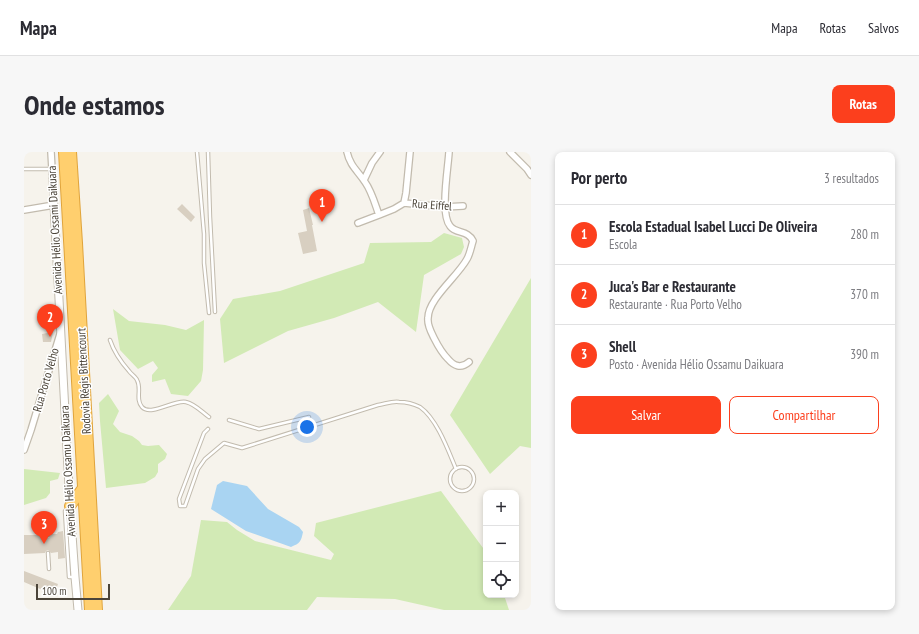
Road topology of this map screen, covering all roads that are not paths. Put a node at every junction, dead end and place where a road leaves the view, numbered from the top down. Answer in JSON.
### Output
{"nodes":[{"id":1,"x":51,"y":152,"type":"edge"},
{"id":2,"x":64,"y":152,"type":"edge"},
{"id":3,"x":71,"y":152,"type":"edge"},
{"id":4,"x":197,"y":152,"type":"edge"},
{"id":5,"x":208,"y":152,"type":"edge"},
{"id":6,"x":347,"y":152,"type":"edge"},
{"id":7,"x":380,"y":152,"type":"edge"},
{"id":8,"x":410,"y":152,"type":"edge"},
{"id":9,"x":449,"y":152,"type":"edge"},
{"id":10,"x":510,"y":152,"type":"edge"},
{"id":11,"x":24,"y":169,"type":"edge"},
{"id":12,"x":52,"y":170,"type":"junction"},
{"id":13,"x":531,"y":175,"type":"edge"},
{"id":14,"x":364,"y":180,"type":"junction"},
{"id":15,"x":404,"y":203,"type":"junction"},
{"id":16,"x":54,"y":205,"type":"junction"},
{"id":17,"x":463,"y":206,"type":"dead end"},
{"id":18,"x":444,"y":207,"type":"junction"},
{"id":19,"x":24,"y":210,"type":"edge"},
{"id":20,"x":379,"y":215,"type":"junction"},
{"id":21,"x":358,"y":223,"type":"dead end"},
{"id":22,"x":215,"y":312,"type":"dead end"},
{"id":23,"x":209,"y":313,"type":"dead end"},
{"id":24,"x":60,"y":332,"type":"junction"},
{"id":25,"x":110,"y":340,"type":"dead end"},
{"id":26,"x":469,"y":362,"type":"dead end"},
{"id":27,"x":209,"y":416,"type":"dead end"},
{"id":28,"x":309,"y":417,"type":"dead end"},
{"id":29,"x":229,"y":420,"type":"dead end"},
{"id":30,"x":208,"y":429,"type":"dead end"},
{"id":31,"x":24,"y":450,"type":"edge"},
{"id":32,"x":456,"y":468,"type":"junction"},
{"id":33,"x":83,"y":488,"type":"junction"},
{"id":34,"x":68,"y":508,"type":"junction"},
{"id":35,"x":47,"y":523,"type":"dead end"},
{"id":36,"x":48,"y":534,"type":"dead end"},
{"id":37,"x":48,"y":553,"type":"dead end"},
{"id":38,"x":49,"y":569,"type":"dead end"},
{"id":39,"x":78,"y":610,"type":"edge"},
{"id":40,"x":90,"y":610,"type":"edge"},
{"id":41,"x":97,"y":610,"type":"edge"}],
"edges":[{"from":1,"to":12,"type":"street","name":"Avenida Hélio Ossami Daikuara"},
{"from":2,"to":33,"type":"highway","name":"Rodovia Régis Bittencourt"},
{"from":3,"to":41,"type":"highway","name":"Rodovia Régis Bittencourt"},
{"from":4,"to":23,"type":"lane"},
{"from":5,"to":22,"type":"lane"},
{"from":6,"to":14,"type":"street"},
{"from":7,"to":14,"type":"street"},
{"from":8,"to":15,"type":"street"},
{"from":9,"to":18,"type":"street"},
{"from":10,"to":13,"type":"street"},
{"from":11,"to":12,"type":"lane"},
{"from":12,"to":16,"type":"street","name":"Avenida Hélio Ossami Daikuara"},
{"from":14,"to":20,"type":"street"},
{"from":15,"to":18,"type":"street","name":"Rua Eiffel"},
{"from":15,"to":20,"type":"street","name":"Rua Eiffel"},
{"from":16,"to":19,"type":"street"},
{"from":16,"to":24,"type":"street","name":"Avenida Hélio Ossami Daikuara"},
{"from":17,"to":18,"type":"street","name":"Rua Eiffel"},
{"from":18,"to":26,"type":"street"},
{"from":20,"to":21,"type":"street","name":"Rua Eiffel"},
{"from":24,"to":31,"type":"street","name":"Rua Porto Velho"},
{"from":24,"to":34,"type":"street","name":"Avenida Hélio Ossamu Daikuara"},
{"from":25,"to":27,"type":"lane"},
{"from":28,"to":29,"type":"lane"},
{"from":30,"to":32,"type":"lane"},
{"from":32,"to":32,"type":"lane"},
{"from":33,"to":34,"type":"highway"},
{"from":33,"to":40,"type":"highway","name":"Rodovia Régis Bittencourt"},
{"from":34,"to":39,"type":"street","name":"Avenida Hélio Ossamu Daikuara"},
{"from":35,"to":36,"type":"lane"},
{"from":37,"to":38,"type":"lane"}]}
